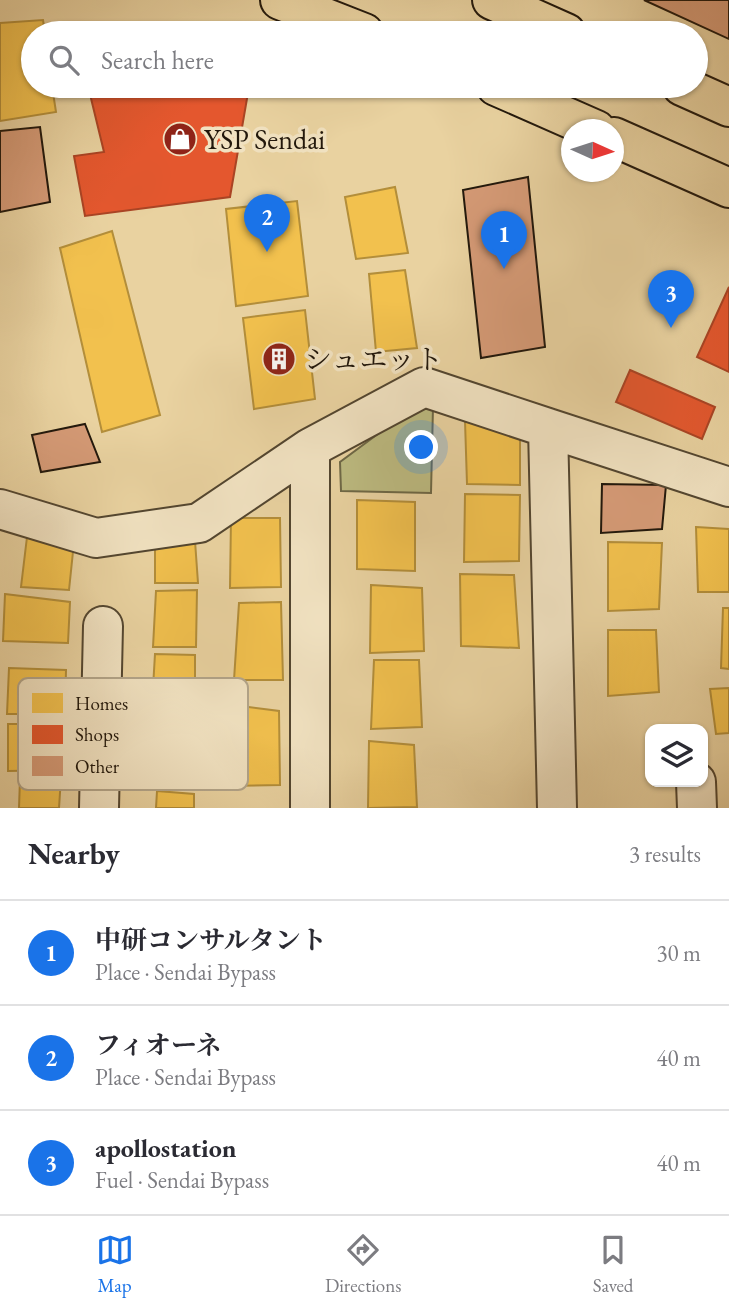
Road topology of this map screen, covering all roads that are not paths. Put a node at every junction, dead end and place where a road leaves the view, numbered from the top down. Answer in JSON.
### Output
{"nodes":[{"id":1,"x":280,"y":0,"type":"edge"},
{"id":2,"x":492,"y":0,"type":"edge"},
{"id":3,"x":333,"y":21,"type":"edge"},
{"id":4,"x":539,"y":21,"type":"edge"},
{"id":5,"x":523,"y":98,"type":"edge"},
{"id":6,"x":708,"y":98,"type":"edge"},
{"id":7,"x":729,"y":107,"type":"edge"},
{"id":8,"x":571,"y":119,"type":"edge"},
{"id":9,"x":624,"y":141,"type":"edge"},
{"id":10,"x":729,"y":188,"type":"edge"},
{"id":11,"x":548,"y":428,"type":"junction"},
{"id":12,"x":310,"y":448,"type":"junction"},
{"id":13,"x":729,"y":487,"type":"edge"},
{"id":14,"x":0,"y":509,"type":"edge"},
{"id":15,"x":103,"y":626,"type":"dead end"},
{"id":16,"x":102,"y":678,"type":"edge"},
{"id":17,"x":696,"y":787,"type":"edge"},
{"id":18,"x":99,"y":790,"type":"edge"},
{"id":19,"x":99,"y":808,"type":"edge"},
{"id":20,"x":310,"y":808,"type":"edge"},
{"id":21,"x":557,"y":808,"type":"edge"},
{"id":22,"x":697,"y":808,"type":"edge"}],
"edges":[{"from":1,"to":3,"type":"highway"},
{"from":2,"to":4,"type":"highway"},
{"from":5,"to":8,"type":"highway"},
{"from":6,"to":7,"type":"highway"},
{"from":9,"to":10,"type":"highway"},
{"from":11,"to":12,"type":"street"},
{"from":11,"to":13,"type":"street"},
{"from":11,"to":21,"type":"street"},
{"from":12,"to":14,"type":"street"},
{"from":12,"to":20,"type":"street"},
{"from":15,"to":16,"type":"street"},
{"from":17,"to":22,"type":"street"},
{"from":18,"to":19,"type":"street"}]}
